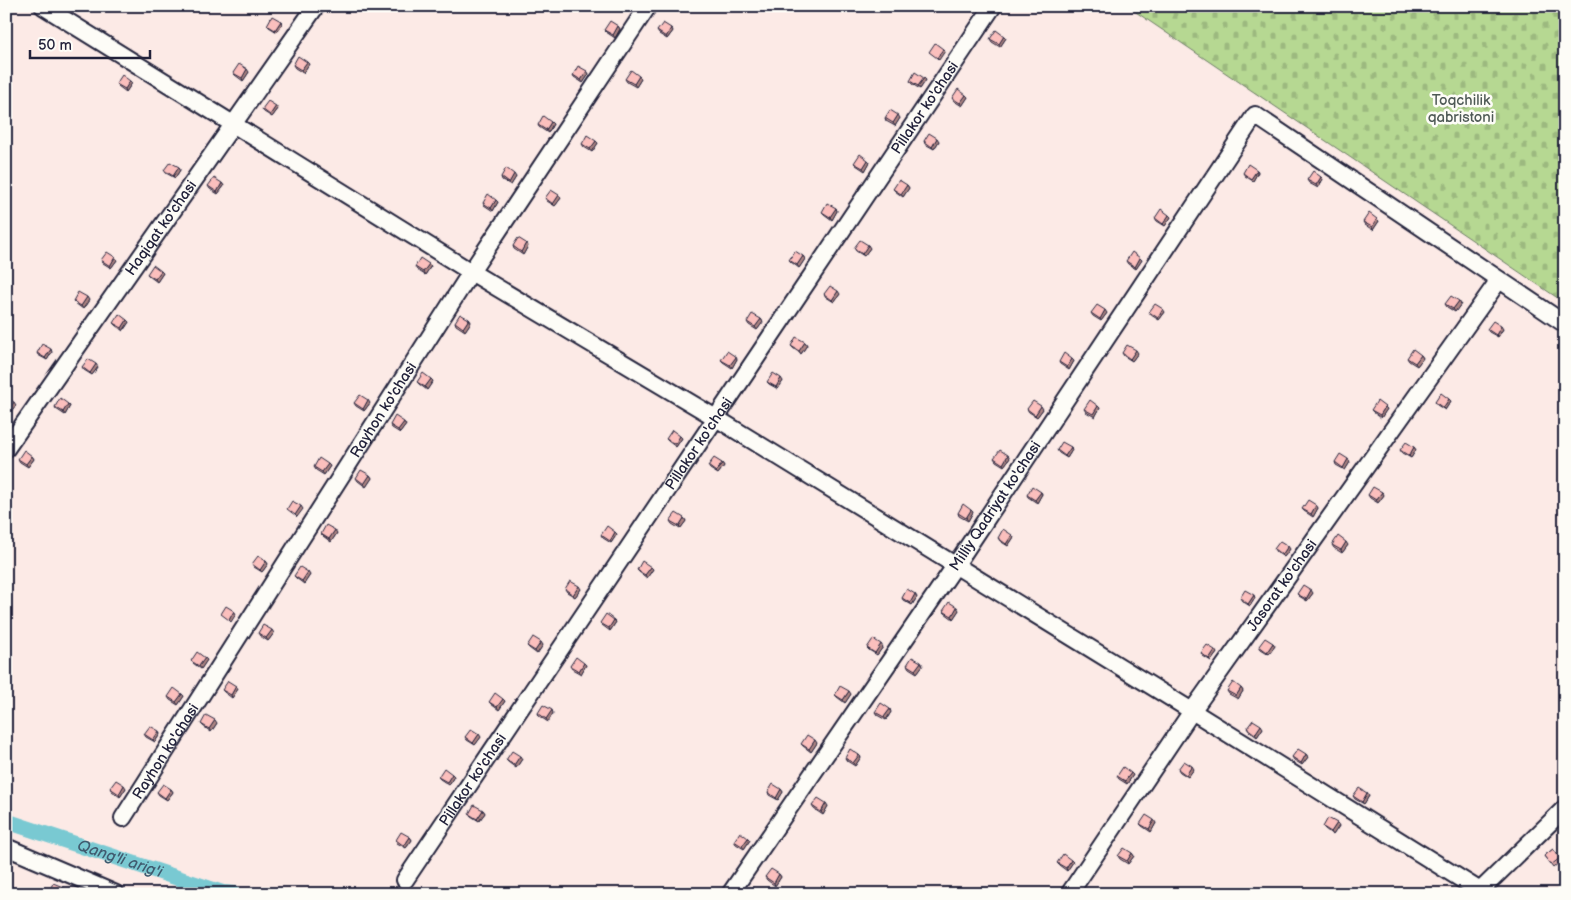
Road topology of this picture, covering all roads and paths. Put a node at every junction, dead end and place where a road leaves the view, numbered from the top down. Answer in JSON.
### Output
{"nodes":[{"id":1,"x":44,"y":6,"type":"edge"},
{"id":2,"x":316,"y":6,"type":"edge"},
{"id":3,"x":648,"y":6,"type":"edge"},
{"id":4,"x":993,"y":6,"type":"edge"},
{"id":5,"x":234,"y":124,"type":"junction"},
{"id":6,"x":471,"y":272,"type":"junction"},
{"id":7,"x":1499,"y":280,"type":"junction"},
{"id":8,"x":1565,"y":324,"type":"edge"},
{"id":9,"x":716,"y":418,"type":"junction"},
{"id":10,"x":6,"y":449,"type":"edge"},
{"id":11,"x":956,"y":566,"type":"junction"},
{"id":12,"x":1192,"y":710,"type":"junction"},
{"id":13,"x":1565,"y":808,"type":"edge"},
{"id":14,"x":123,"y":818,"type":"dead end"},
{"id":15,"x":6,"y":847,"type":"edge"},
{"id":16,"x":405,"y":880,"type":"dead end"},
{"id":17,"x":1481,"y":893,"type":"edge"},
{"id":18,"x":116,"y":894,"type":"edge"},
{"id":19,"x":730,"y":894,"type":"edge"},
{"id":20,"x":1069,"y":894,"type":"edge"}],
"edges":[{"from":1,"to":5,"type":"street"},
{"from":2,"to":5,"type":"street","name":"Haqiqat ko'chasi"},
{"from":3,"to":6,"type":"street","name":"Rayhon ko'chasi"},
{"from":4,"to":9,"type":"street","name":"Pillakor ko'chasi"},
{"from":5,"to":6,"type":"street"},
{"from":5,"to":10,"type":"street","name":"Haqiqat ko'chasi"},
{"from":6,"to":9,"type":"street"},
{"from":6,"to":14,"type":"street","name":"Rayhon ko'chasi"},
{"from":7,"to":8,"type":"street"},
{"from":7,"to":11,"type":"street","name":"Milliy Qadriyat ko'chasi"},
{"from":7,"to":12,"type":"street","name":"Jasorat ko'chasi"},
{"from":9,"to":11,"type":"street"},
{"from":9,"to":16,"type":"street","name":"Pillakor ko'chasi"},
{"from":11,"to":12,"type":"street"},
{"from":11,"to":19,"type":"street","name":"Milliy Qadriyat ko'chasi"},
{"from":12,"to":17,"type":"street"},
{"from":12,"to":20,"type":"street","name":"Jasorat ko'chasi"},
{"from":13,"to":17,"type":"street"},
{"from":15,"to":18,"type":"street"}]}
